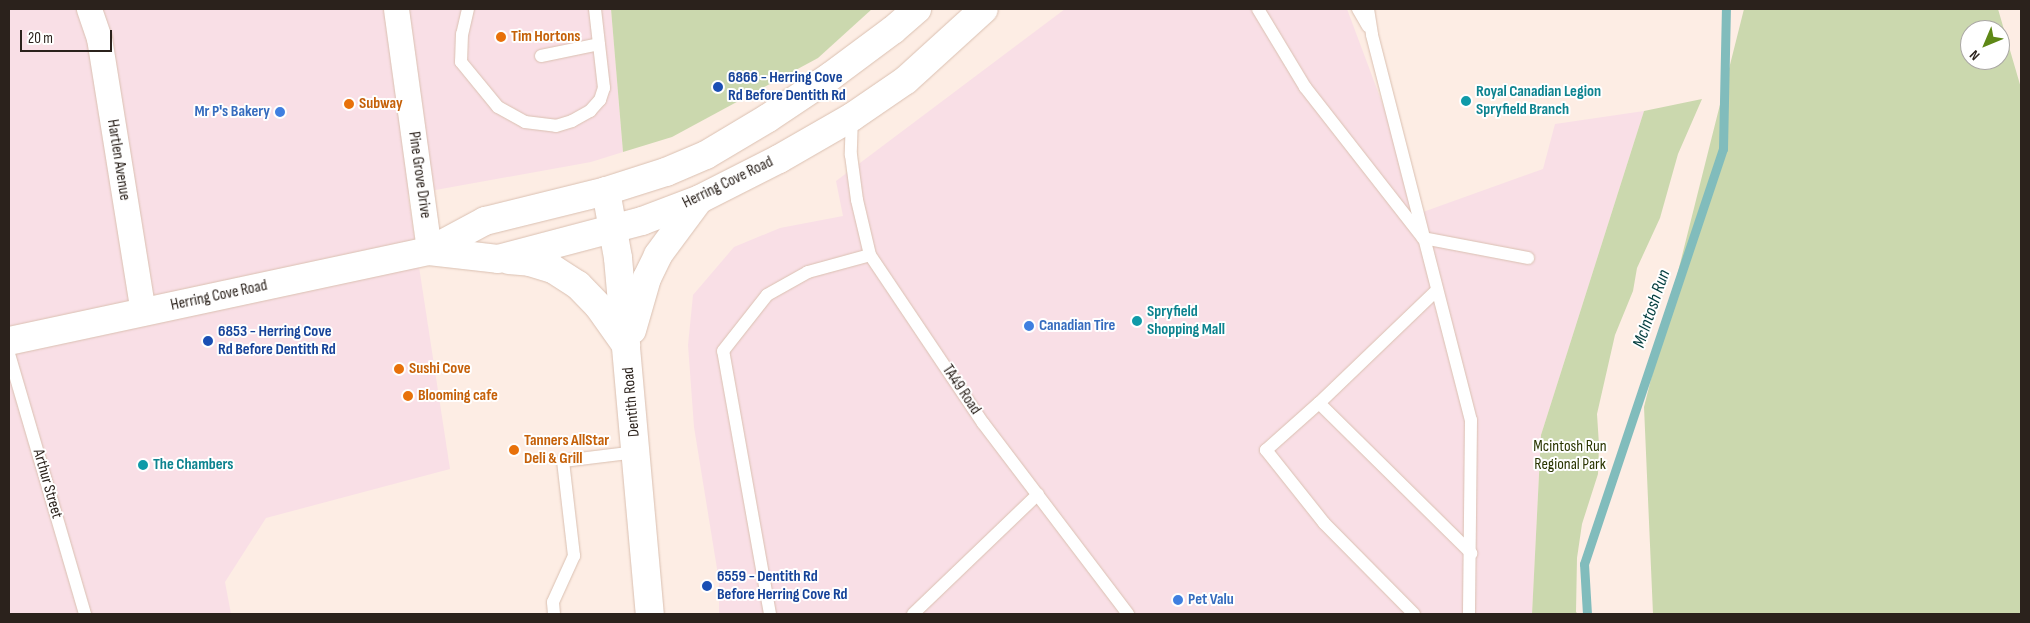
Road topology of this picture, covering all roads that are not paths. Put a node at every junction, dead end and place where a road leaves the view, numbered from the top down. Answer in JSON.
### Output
{"nodes":[{"id":1,"x":89,"y":9,"type":"edge"},
{"id":2,"x":396,"y":9,"type":"edge"},
{"id":3,"x":468,"y":9,"type":"edge"},
{"id":4,"x":595,"y":9,"type":"edge"},
{"id":5,"x":917,"y":9,"type":"edge"},
{"id":6,"x":984,"y":9,"type":"edge"},
{"id":7,"x":1258,"y":9,"type":"edge"},
{"id":8,"x":1358,"y":9,"type":"edge"},
{"id":9,"x":1368,"y":9,"type":"edge"},
{"id":10,"x":1372,"y":35,"type":"junction"},
{"id":11,"x":599,"y":44,"type":"junction"},
{"id":12,"x":541,"y":56,"type":"dead end"},
{"id":13,"x":852,"y":117,"type":"junction"},
{"id":14,"x":606,"y":191,"type":"junction"},
{"id":15,"x":700,"y":199,"type":"junction"},
{"id":16,"x":614,"y":230,"type":"junction"},
{"id":17,"x":1423,"y":238,"type":"junction"},
{"id":18,"x":429,"y":251,"type":"junction"},
{"id":19,"x":870,"y":255,"type":"junction"},
{"id":20,"x":1528,"y":258,"type":"dead end"},
{"id":21,"x":498,"y":259,"type":"junction"},
{"id":22,"x":1437,"y":290,"type":"junction"},
{"id":23,"x":143,"y":313,"type":"junction"},
{"id":24,"x":9,"y":342,"type":"edge"},
{"id":25,"x":627,"y":346,"type":"junction"},
{"id":26,"x":9,"y":354,"type":"edge"},
{"id":27,"x":1319,"y":404,"type":"junction"},
{"id":28,"x":636,"y":452,"type":"junction"},
{"id":29,"x":1038,"y":494,"type":"junction"},
{"id":30,"x":1471,"y":553,"type":"junction"},
{"id":31,"x":85,"y":614,"type":"edge"},
{"id":32,"x":554,"y":614,"type":"edge"},
{"id":33,"x":650,"y":614,"type":"edge"},
{"id":34,"x":770,"y":614,"type":"edge"},
{"id":35,"x":913,"y":614,"type":"edge"},
{"id":36,"x":1128,"y":614,"type":"edge"},
{"id":37,"x":1414,"y":614,"type":"edge"},
{"id":38,"x":1469,"y":614,"type":"edge"}],
"edges":[{"from":1,"to":23,"type":"street","name":"Hartlen Avenue"},
{"from":2,"to":18,"type":"street","name":"Pine Grove Drive"},
{"from":3,"to":11,"type":"lane"},
{"from":4,"to":11,"type":"lane"},
{"from":5,"to":14,"type":"main road","name":"Herring Cove Road"},
{"from":6,"to":13,"type":"main road","name":"Herring Cove Road"},
{"from":7,"to":17,"type":"lane"},
{"from":8,"to":10,"type":"lane"},
{"from":9,"to":10,"type":"lane"},
{"from":10,"to":17,"type":"lane"},
{"from":11,"to":12,"type":"lane"},
{"from":13,"to":15,"type":"main road","name":"Herring Cove Road"},
{"from":13,"to":19,"type":"lane","name":"TA49 Road"},
{"from":14,"to":16,"type":"main road","name":"Dentith Road"},
{"from":14,"to":18,"type":"main road","name":"Herring Cove Road"},
{"from":15,"to":16,"type":"main road","name":"Herring Cove Road"},
{"from":15,"to":25,"type":"main road"},
{"from":16,"to":21,"type":"main road","name":"Herring Cove Road"},
{"from":16,"to":25,"type":"main road","name":"Dentith Road"},
{"from":17,"to":20,"type":"lane"},
{"from":17,"to":22,"type":"lane"},
{"from":18,"to":21,"type":"main road","name":"Herring Cove Road"},
{"from":18,"to":23,"type":"main road","name":"Herring Cove Road"},
{"from":19,"to":29,"type":"lane","name":"TA49 Road"},
{"from":19,"to":34,"type":"lane"},
{"from":21,"to":25,"type":"main road"},
{"from":22,"to":27,"type":"lane"},
{"from":22,"to":30,"type":"lane"},
{"from":23,"to":24,"type":"main road","name":"Herring Cove Road"},
{"from":25,"to":28,"type":"main road","name":"Dentith Road"},
{"from":26,"to":31,"type":"lane","name":"Arthur Street"},
{"from":27,"to":30,"type":"lane"},
{"from":27,"to":37,"type":"lane"},
{"from":28,"to":32,"type":"lane"},
{"from":28,"to":33,"type":"main road","name":"Dentith Road"},
{"from":29,"to":35,"type":"lane"},
{"from":29,"to":36,"type":"lane","name":"TA49 Road"},
{"from":30,"to":38,"type":"lane"}]}
